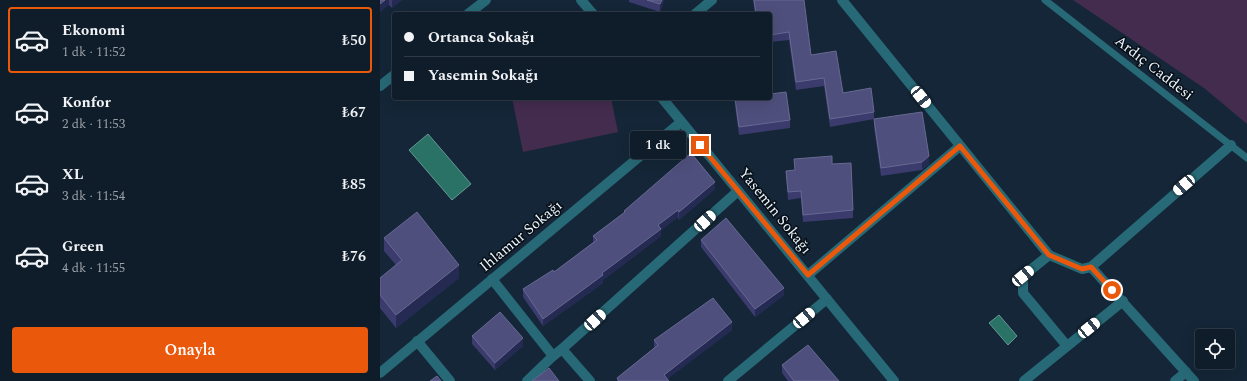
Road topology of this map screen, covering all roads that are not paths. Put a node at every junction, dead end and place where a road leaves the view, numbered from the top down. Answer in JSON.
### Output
{"nodes":[{"id":1,"x":486,"y":0,"type":"edge"},
{"id":2,"x":582,"y":0,"type":"edge"},
{"id":3,"x":712,"y":0,"type":"edge"},
{"id":4,"x":842,"y":0,"type":"edge"},
{"id":5,"x":1045,"y":0,"type":"edge"},
{"id":6,"x":472,"y":7,"type":"edge"},
{"id":7,"x":591,"y":12,"type":"edge"},
{"id":8,"x":697,"y":12,"type":"edge"},
{"id":9,"x":392,"y":77,"type":"edge"},
{"id":10,"x":380,"y":86,"type":"edge"},
{"id":11,"x":664,"y":100,"type":"edge"},
{"id":12,"x":681,"y":122,"type":"junction"},
{"id":13,"x":1231,"y":145,"type":"junction"},
{"id":14,"x":960,"y":146,"type":"junction"},
{"id":15,"x":1247,"y":158,"type":"edge"},
{"id":16,"x":738,"y":191,"type":"junction"},
{"id":17,"x":1049,"y":255,"type":"junction"},
{"id":18,"x":1091,"y":267,"type":"junction"},
{"id":19,"x":808,"y":275,"type":"junction"},
{"id":20,"x":492,"y":279,"type":"junction"},
{"id":21,"x":827,"y":299,"type":"junction"},
{"id":22,"x":1123,"y":301,"type":"junction"},
{"id":23,"x":417,"y":341,"type":"junction"},
{"id":24,"x":1067,"y":346,"type":"junction"},
{"id":25,"x":562,"y":349,"type":"junction"},
{"id":26,"x":553,"y":356,"type":"junction"},
{"id":27,"x":1186,"y":372,"type":"junction"},
{"id":28,"x":380,"y":373,"type":"edge"},
{"id":29,"x":450,"y":381,"type":"edge"},
{"id":30,"x":527,"y":381,"type":"edge"},
{"id":31,"x":590,"y":381,"type":"edge"},
{"id":32,"x":728,"y":381,"type":"edge"},
{"id":33,"x":894,"y":381,"type":"edge"},
{"id":34,"x":1024,"y":381,"type":"edge"},
{"id":35,"x":1174,"y":381,"type":"edge"},
{"id":36,"x":1194,"y":381,"type":"edge"}],
"edges":[{"from":1,"to":6,"type":"street"},
{"from":2,"to":7,"type":"street"},
{"from":3,"to":8,"type":"street"},
{"from":4,"to":14,"type":"street"},
{"from":5,"to":13,"type":"lane","name":"Ardıç Caddesi"},
{"from":9,"to":10,"type":"street"},
{"from":11,"to":12,"type":"street","name":"Yasemin Sokağı"},
{"from":12,"to":16,"type":"street","name":"Yasemin Sokağı"},
{"from":12,"to":20,"type":"street","name":"Ihlamur Sokağı"},
{"from":13,"to":15,"type":"lane","name":"Ardıç Caddesi"},
{"from":13,"to":18,"type":"street"},
{"from":14,"to":17,"type":"street"},
{"from":14,"to":19,"type":"street"},
{"from":16,"to":19,"type":"street","name":"Yasemin Sokağı"},
{"from":16,"to":25,"type":"street"},
{"from":17,"to":18,"type":"street"},
{"from":17,"to":24,"type":"street"},
{"from":18,"to":22,"type":"street"},
{"from":19,"to":21,"type":"street","name":"Yasemin Sokağı"},
{"from":20,"to":23,"type":"street","name":"Ihlamur Sokağı"},
{"from":20,"to":26,"type":"street"},
{"from":21,"to":32,"type":"street"},
{"from":21,"to":33,"type":"street","name":"Yasemin Sokağı"},
{"from":22,"to":24,"type":"street"},
{"from":22,"to":27,"type":"street"},
{"from":23,"to":28,"type":"street","name":"Ihlamur Sokağı"},
{"from":23,"to":29,"type":"street"},
{"from":24,"to":34,"type":"street"},
{"from":25,"to":26,"type":"street"},
{"from":25,"to":31,"type":"street"},
{"from":26,"to":30,"type":"street"},
{"from":27,"to":35,"type":"street"},
{"from":27,"to":36,"type":"street"}]}
